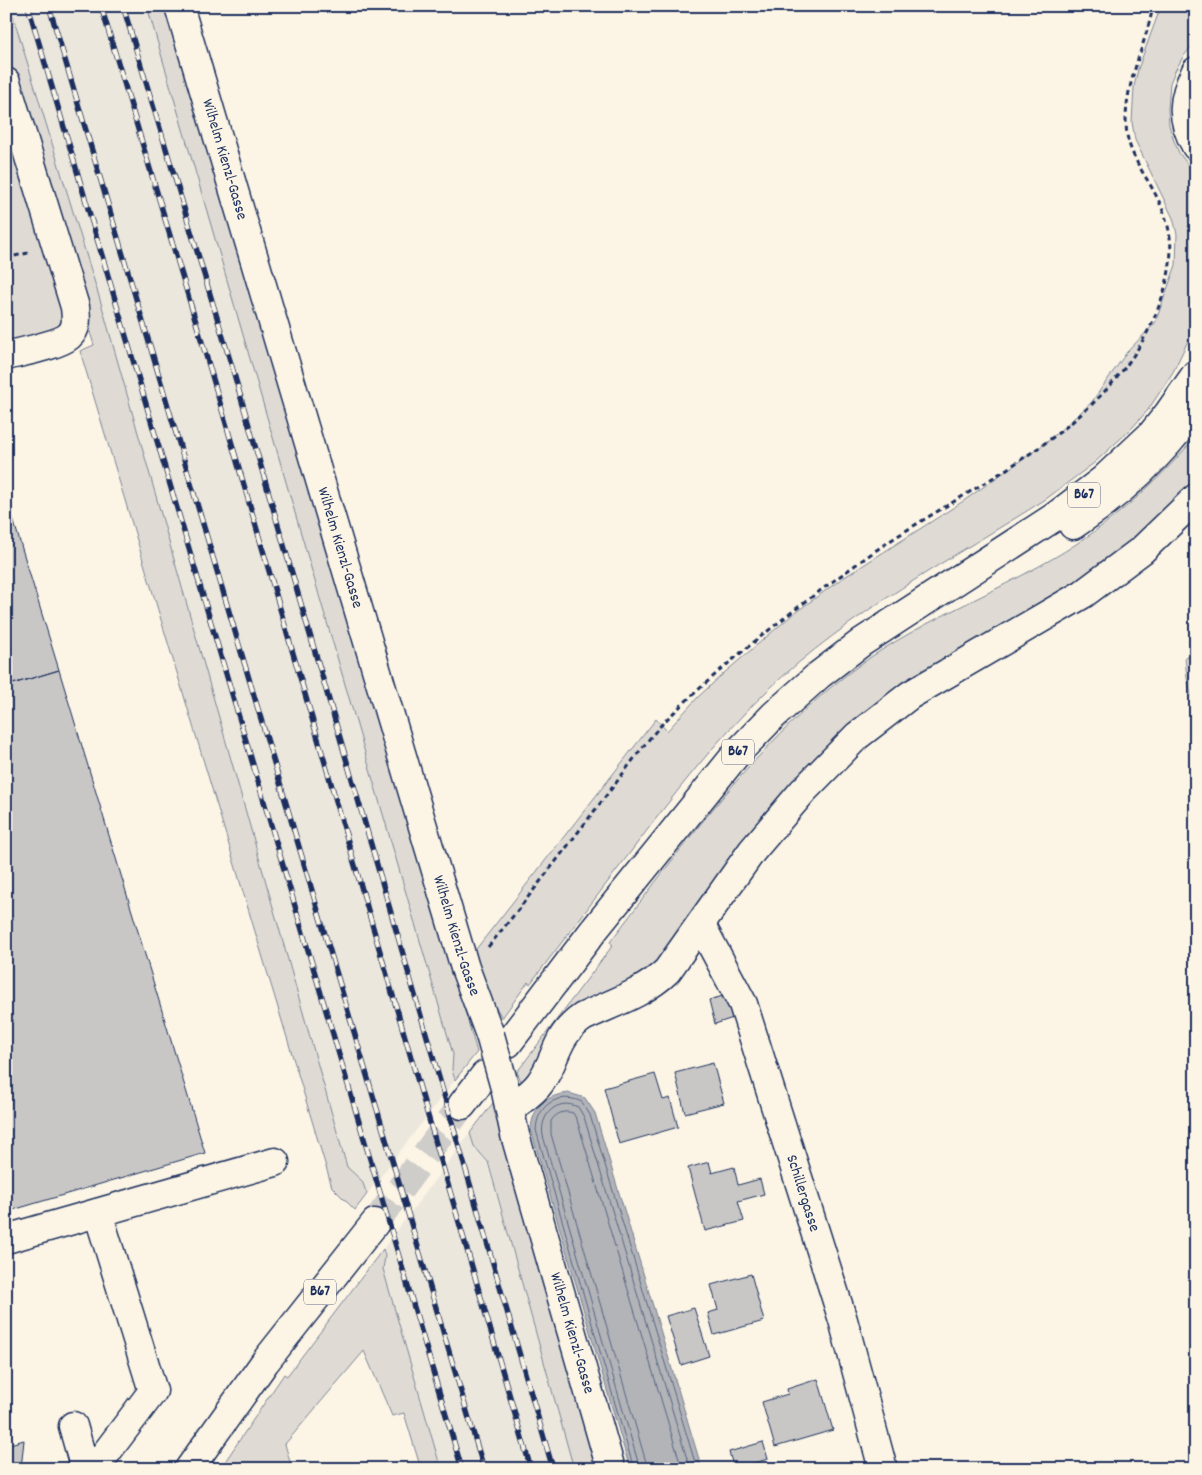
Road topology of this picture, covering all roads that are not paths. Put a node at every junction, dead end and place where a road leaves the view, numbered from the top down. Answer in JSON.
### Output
{"nodes":[{"id":1,"x":179,"y":6,"type":"edge"},
{"id":2,"x":1196,"y":71,"type":"edge"},
{"id":3,"x":6,"y":82,"type":"edge"},
{"id":4,"x":1196,"y":146,"type":"edge"},
{"id":5,"x":6,"y":356,"type":"edge"},
{"id":6,"x":1196,"y":374,"type":"edge"},
{"id":7,"x":1196,"y":408,"type":"edge"},
{"id":8,"x":1196,"y":498,"type":"edge"},
{"id":9,"x":946,"y":588,"type":"junction"},
{"id":10,"x":701,"y":925,"type":"junction"},
{"id":11,"x":499,"y":1039,"type":"junction"},
{"id":12,"x":500,"y":1091,"type":"junction"},
{"id":13,"x":462,"y":1105,"type":"tunnel mouth"},
{"id":14,"x":275,"y":1162,"type":"dead end"},
{"id":15,"x":98,"y":1213,"type":"junction"},
{"id":16,"x":375,"y":1223,"type":"tunnel mouth"},
{"id":17,"x":6,"y":1239,"type":"edge"},
{"id":18,"x":73,"y":1426,"type":"dead end"},
{"id":19,"x":85,"y":1469,"type":"edge"},
{"id":20,"x":94,"y":1469,"type":"edge"},
{"id":21,"x":189,"y":1469,"type":"edge"},
{"id":22,"x":611,"y":1469,"type":"edge"},
{"id":23,"x":883,"y":1469,"type":"edge"}],
"edges":[{"from":1,"to":11,"type":"main road","name":"Wilhelm Kienzl-Gasse"},
{"from":2,"to":4,"type":"main road"},
{"from":3,"to":5,"type":"main road"},
{"from":6,"to":9,"type":"main road","number":"B67"},
{"from":7,"to":9,"type":"main road"},
{"from":8,"to":10,"type":"main road"},
{"from":9,"to":11,"type":"main road","number":"B67"},
{"from":10,"to":12,"type":"main road"},
{"from":10,"to":23,"type":"main road","name":"Schillergasse"},
{"from":11,"to":12,"type":"main road","name":"Wilhelm Kienzl-Gasse","bridge":true},
{"from":12,"to":13,"type":"main road"},
{"from":12,"to":22,"type":"main road","name":"Wilhelm Kienzl-Gasse"},
{"from":14,"to":15,"type":"main road"},
{"from":15,"to":17,"type":"main road"},
{"from":15,"to":20,"type":"main road"},
{"from":16,"to":21,"type":"main road","number":"B67"},
{"from":18,"to":19,"type":"main road"}]}
